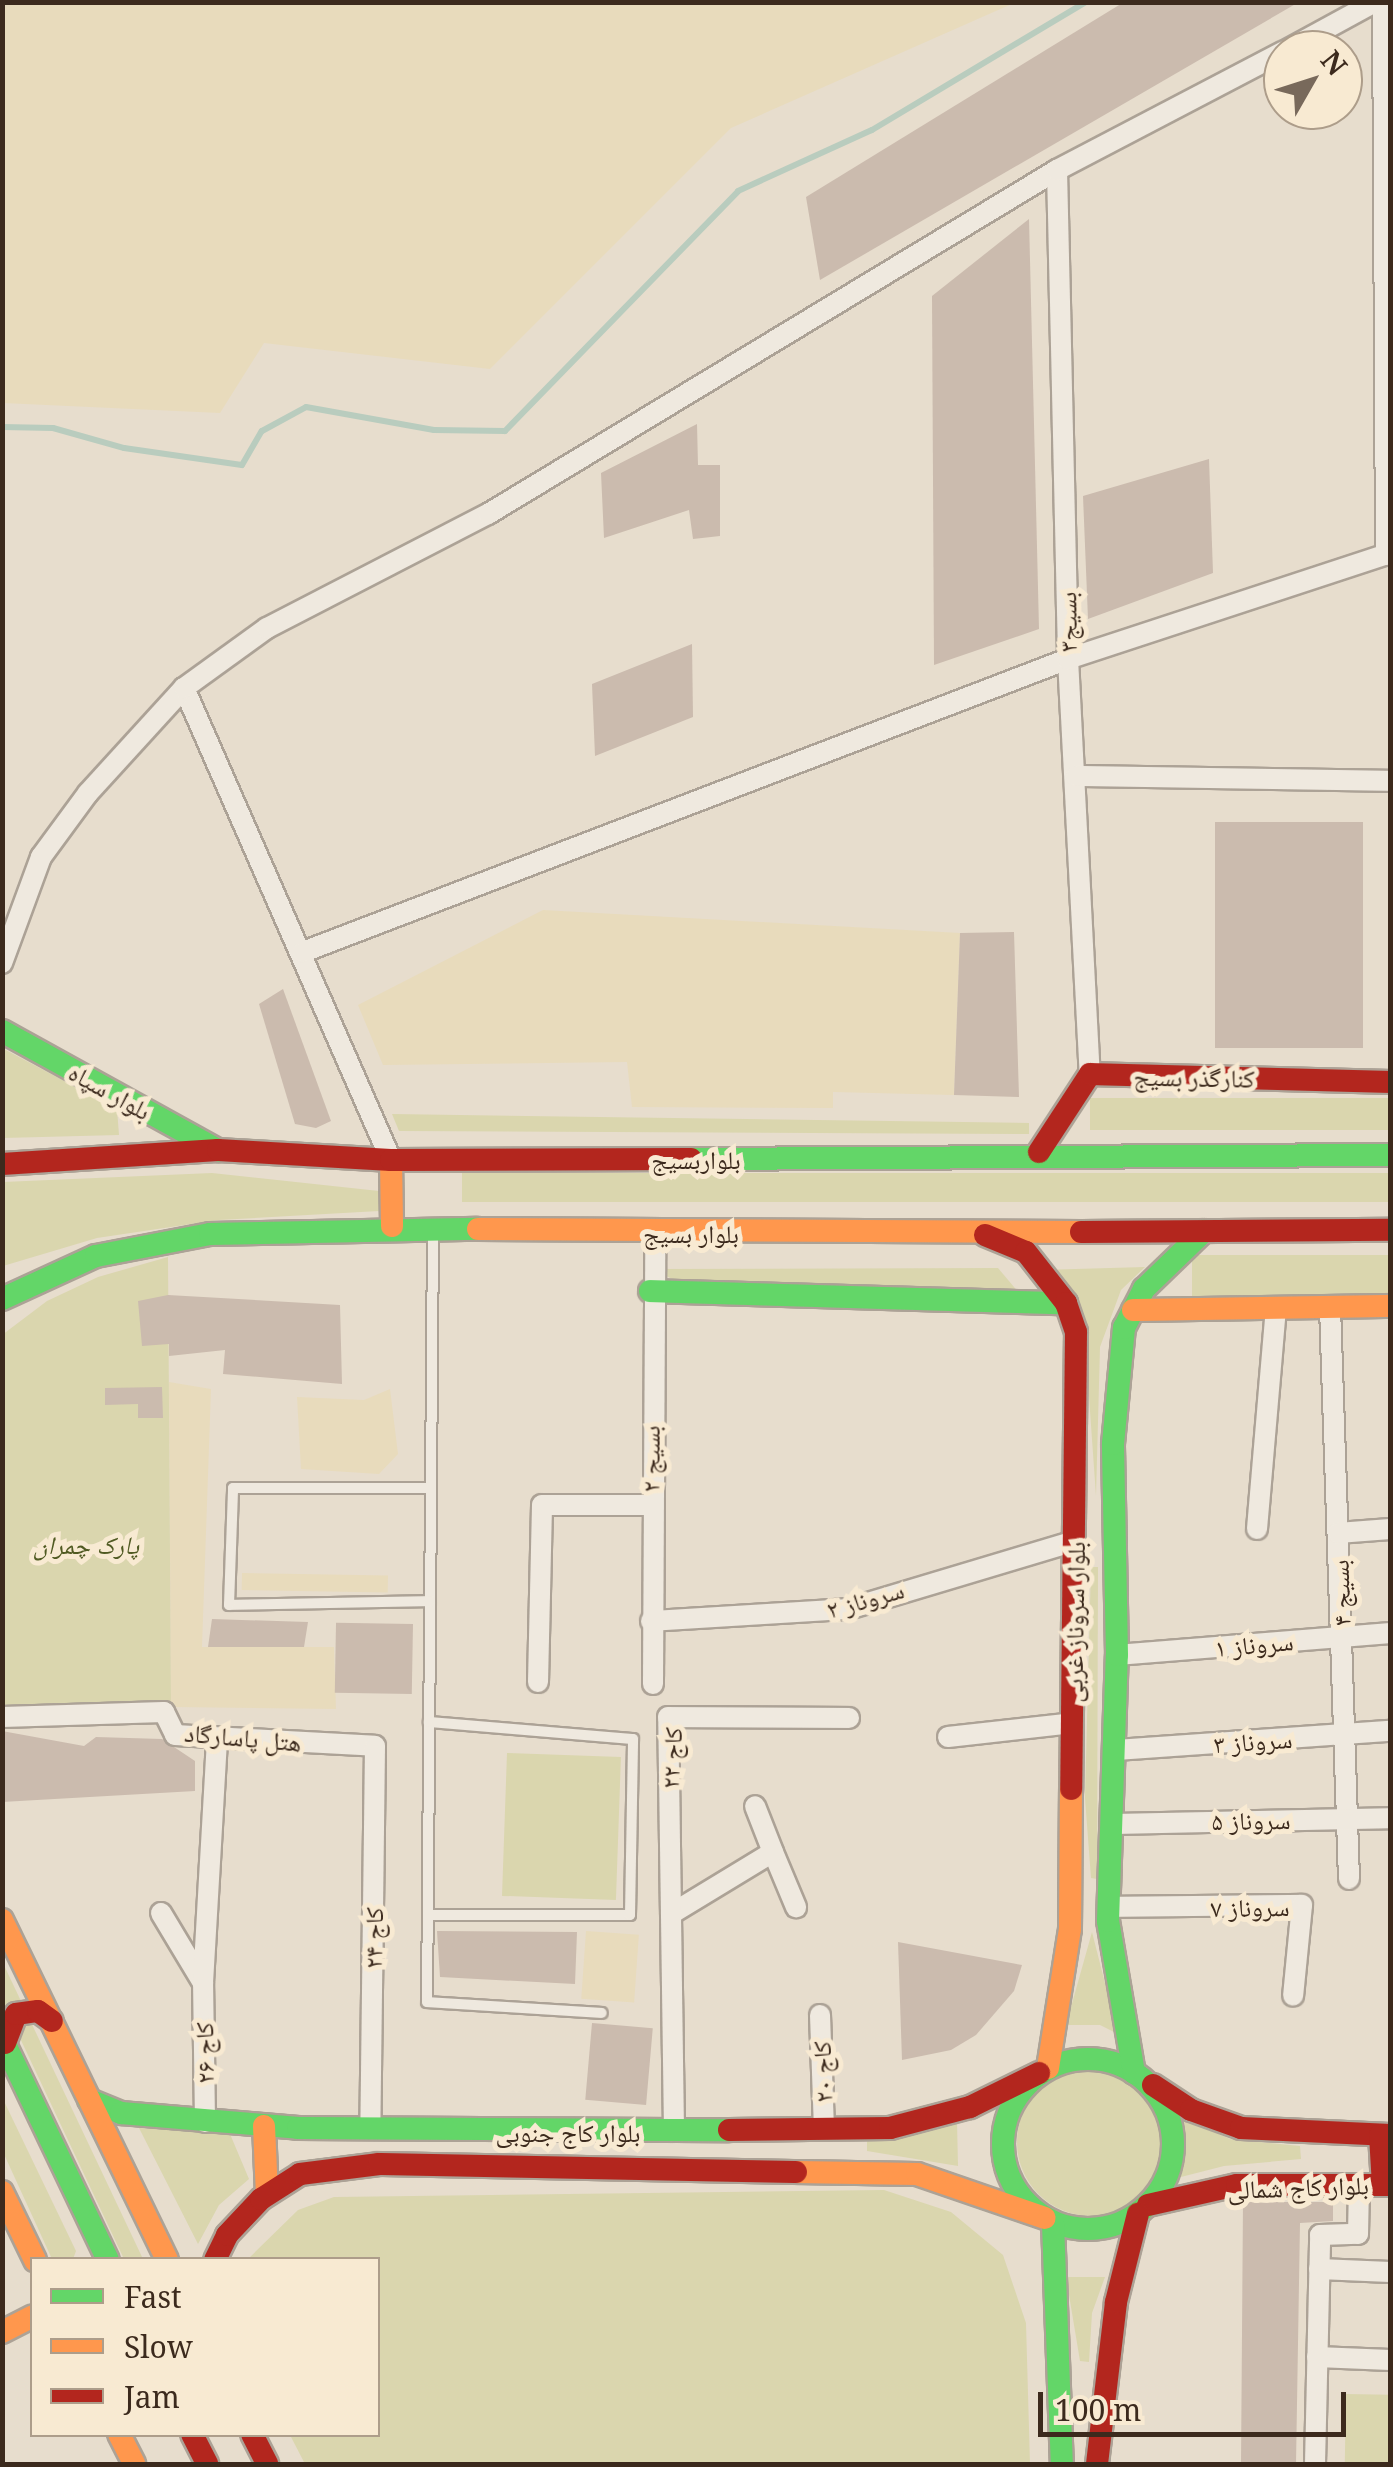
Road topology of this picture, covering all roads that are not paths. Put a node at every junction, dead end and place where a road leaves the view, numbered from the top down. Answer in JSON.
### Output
{"nodes":[{"id":1,"x":1375,"y":2,"type":"edge"},
{"id":2,"x":1384,"y":2,"type":"edge"},
{"id":3,"x":1324,"y":30,"type":"edge"},
{"id":4,"x":1263,"y":62,"type":"edge"},
{"id":5,"x":1057,"y":170,"type":"junction"},
{"id":6,"x":1388,"y":554,"type":"edge"},
{"id":7,"x":1068,"y":660,"type":"junction"},
{"id":8,"x":184,"y":688,"type":"junction"},
{"id":9,"x":1076,"y":776,"type":"junction"},
{"id":10,"x":1390,"y":781,"type":"edge"},
{"id":11,"x":303,"y":952,"type":"junction"},
{"id":12,"x":2,"y":963,"type":"edge"},
{"id":13,"x":2,"y":1032,"type":"edge"},
{"id":14,"x":1090,"y":1074,"type":"junction"},
{"id":15,"x":1390,"y":1082,"type":"edge"},
{"id":16,"x":218,"y":1150,"type":"junction"},
{"id":17,"x":1039,"y":1152,"type":"junction"},
{"id":18,"x":1390,"y":1155,"type":"edge"},
{"id":19,"x":391,"y":1160,"type":"junction"},
{"id":20,"x":2,"y":1164,"type":"edge"},
{"id":21,"x":392,"y":1226,"type":"junction"},
{"id":22,"x":432,"y":1228,"type":"junction"},
{"id":23,"x":1204,"y":1230,"type":"junction"},
{"id":24,"x":1390,"y":1230,"type":"edge"},
{"id":25,"x":968,"y":1232,"type":"junction"},
{"id":26,"x":655,"y":1234,"type":"junction"},
{"id":27,"x":650,"y":1290,"type":"junction"},
{"id":28,"x":2,"y":1298,"type":"edge"},
{"id":29,"x":1066,"y":1303,"type":"junction"},
{"id":30,"x":1390,"y":1306,"type":"edge"},
{"id":31,"x":1330,"y":1307,"type":"junction"},
{"id":32,"x":1276,"y":1308,"type":"junction"},
{"id":33,"x":1133,"y":1310,"type":"junction"},
{"id":34,"x":430,"y":1488,"type":"junction"},
{"id":35,"x":650,"y":1505,"type":"junction"},
{"id":36,"x":1258,"y":1530,"type":"dead end"},
{"id":37,"x":1390,"y":1530,"type":"edge"},
{"id":38,"x":1338,"y":1533,"type":"junction"},
{"id":39,"x":1117,"y":1539,"type":"junction"},
{"id":40,"x":1074,"y":1541,"type":"junction"},
{"id":41,"x":430,"y":1601,"type":"junction"},
{"id":42,"x":651,"y":1621,"type":"junction"},
{"id":43,"x":1390,"y":1633,"type":"edge"},
{"id":44,"x":1341,"y":1637,"type":"junction"},
{"id":45,"x":1117,"y":1655,"type":"junction"},
{"id":46,"x":538,"y":1682,"type":"dead end"},
{"id":47,"x":653,"y":1684,"type":"dead end"},
{"id":48,"x":2,"y":1717,"type":"edge"},
{"id":49,"x":849,"y":1718,"type":"dead end"},
{"id":50,"x":429,"y":1722,"type":"junction"},
{"id":51,"x":1072,"y":1722,"type":"junction"},
{"id":52,"x":1390,"y":1731,"type":"edge"},
{"id":53,"x":1344,"y":1735,"type":"junction"},
{"id":54,"x":948,"y":1737,"type":"dead end"},
{"id":55,"x":218,"y":1738,"type":"junction"},
{"id":56,"x":376,"y":1746,"type":"joint"},
{"id":57,"x":1116,"y":1750,"type":"junction"},
{"id":58,"x":755,"y":1806,"type":"dead end"},
{"id":59,"x":1347,"y":1818,"type":"junction"},
{"id":60,"x":1390,"y":1818,"type":"edge"},
{"id":61,"x":1112,"y":1824,"type":"junction"},
{"id":62,"x":773,"y":1852,"type":"junction"},
{"id":63,"x":1349,"y":1880,"type":"dead end"},
{"id":64,"x":1070,"y":1905,"type":"junction"},
{"id":65,"x":796,"y":1906,"type":"dead end"},
{"id":66,"x":1108,"y":1908,"type":"junction"},
{"id":67,"x":161,"y":1912,"type":"dead end"},
{"id":68,"x":671,"y":1914,"type":"junction"},
{"id":69,"x":428,"y":1915,"type":"junction"},
{"id":70,"x":7,"y":1928,"type":"edge"},
{"id":71,"x":2,"y":1960,"type":"edge"},
{"id":72,"x":204,"y":1983,"type":"junction"},
{"id":73,"x":1293,"y":1996,"type":"dead end"},
{"id":74,"x":602,"y":2014,"type":"dead end"},
{"id":75,"x":820,"y":2015,"type":"dead end"},
{"id":76,"x":52,"y":2021,"type":"junction"},
{"id":77,"x":4,"y":2040,"type":"edge"},
{"id":78,"x":1044,"y":2071,"type":"junction"},
{"id":79,"x":1140,"y":2077,"type":"junction"},
{"id":80,"x":89,"y":2100,"type":"junction"},
{"id":81,"x":205,"y":2122,"type":"junction"},
{"id":82,"x":264,"y":2126,"type":"junction"},
{"id":83,"x":370,"y":2129,"type":"junction"},
{"id":84,"x":829,"y":2129,"type":"junction"},
{"id":85,"x":674,"y":2131,"type":"junction"},
{"id":86,"x":1385,"y":2135,"type":"edge"},
{"id":87,"x":834,"y":2172,"type":"junction"},
{"id":88,"x":1378,"y":2185,"type":"edge"},
{"id":89,"x":2,"y":2192,"type":"edge"},
{"id":90,"x":267,"y":2194,"type":"junction"},
{"id":91,"x":1143,"y":2210,"type":"junction"},
{"id":92,"x":1049,"y":2220,"type":"junction"},
{"id":93,"x":34,"y":2257,"type":"edge"},
{"id":94,"x":107,"y":2257,"type":"edge"},
{"id":95,"x":166,"y":2257,"type":"edge"},
{"id":96,"x":217,"y":2257,"type":"edge"},
{"id":97,"x":1320,"y":2269,"type":"junction"},
{"id":98,"x":1390,"y":2272,"type":"edge"},
{"id":99,"x":30,"y":2318,"type":"edge"},
{"id":100,"x":2,"y":2332,"type":"edge"},
{"id":101,"x":1317,"y":2357,"type":"junction"},
{"id":102,"x":1390,"y":2360,"type":"edge"},
{"id":103,"x":1103,"y":2383,"type":"junction"},
{"id":104,"x":1062,"y":2384,"type":"junction"},
{"id":105,"x":120,"y":2437,"type":"edge"},
{"id":106,"x":193,"y":2437,"type":"edge"},
{"id":107,"x":254,"y":2437,"type":"edge"},
{"id":108,"x":134,"y":2464,"type":"edge"},
{"id":109,"x":206,"y":2464,"type":"edge"},
{"id":110,"x":267,"y":2464,"type":"edge"},
{"id":111,"x":1062,"y":2464,"type":"edge"},
{"id":112,"x":1097,"y":2464,"type":"edge"},
{"id":113,"x":1315,"y":2464,"type":"edge"}],
"edges":[{"from":1,"to":3,"type":"street"},
{"from":2,"to":6,"type":"street"},
{"from":4,"to":5,"type":"street"},
{"from":5,"to":7,"type":"street","name":"بسیج۳"},
{"from":5,"to":8,"type":"street"},
{"from":6,"to":7,"type":"street"},
{"from":7,"to":9,"type":"street","name":"بسیج۳"},
{"from":7,"to":11,"type":"street"},
{"from":8,"to":11,"type":"street"},
{"from":8,"to":12,"type":"street"},
{"from":9,"to":10,"type":"street"},
{"from":9,"to":14,"type":"street","name":"بسیج۳"},
{"from":11,"to":19,"type":"street"},
{"from":13,"to":16,"type":"main road","name":"بلوار سپاه"},
{"from":14,"to":15,"type":"main road","name":"کنارگذر بسیج"},
{"from":14,"to":17,"type":"main road"},
{"from":16,"to":19,"type":"main road","name":"بلواربسیج"},
{"from":16,"to":20,"type":"main road","name":"بلواربسیج"},
{"from":17,"to":18,"type":"main road","name":"بلواربسیج"},
{"from":17,"to":19,"type":"main road","name":"بلواربسیج"},
{"from":19,"to":21,"type":"main road"},
{"from":21,"to":22,"type":"main road","name":"بلوار بسیج"},
{"from":21,"to":28,"type":"main road","name":"بلوار بسیج"},
{"from":22,"to":26,"type":"main road","name":"بلوار بسیج"},
{"from":22,"to":34,"type":"lane"},
{"from":23,"to":24,"type":"main road","name":"بلوار بسیج"},
{"from":23,"to":25,"type":"main road","name":"بلوار بسیج"},
{"from":23,"to":33,"type":"main road","name":"بلوار سروناز غربی"},
{"from":25,"to":26,"type":"main road","name":"بلوار بسیج"},
{"from":25,"to":29,"type":"main road"},
{"from":26,"to":27,"type":"street","name":"بسیج ۲"},
{"from":27,"to":29,"type":"main road"},
{"from":27,"to":35,"type":"street","name":"بسیج ۲"},
{"from":29,"to":40,"type":"main road","name":"بلوار سروناز غربی"},
{"from":30,"to":31,"type":"main road"},
{"from":31,"to":32,"type":"main road"},
{"from":31,"to":38,"type":"street","name":"بسیج ۴"},
{"from":32,"to":33,"type":"main road"},
{"from":32,"to":36,"type":"street"},
{"from":33,"to":39,"type":"main road","name":"بلوار سروناز غربی"},
{"from":34,"to":41,"type":"lane"},
{"from":34,"to":41,"type":"lane"},
{"from":35,"to":42,"type":"street","name":"بسیج ۲"},
{"from":35,"to":46,"type":"street"},
{"from":37,"to":38,"type":"street"},
{"from":38,"to":44,"type":"street","name":"بسیج ۴"},
{"from":39,"to":40,"type":"main road"},
{"from":39,"to":45,"type":"main road","name":"بلوار سروناز غربی"},
{"from":40,"to":42,"type":"street","name":"سروناز ۲"},
{"from":40,"to":51,"type":"main road","name":"بلوار سروناز غربی"},
{"from":41,"to":50,"type":"lane"},
{"from":42,"to":47,"type":"street","name":"بسیج ۲"},
{"from":43,"to":44,"type":"street","name":"سروناز ۱"},
{"from":44,"to":45,"type":"street","name":"سروناز ۱"},
{"from":44,"to":53,"type":"street","name":"بسیج ۴"},
{"from":45,"to":57,"type":"main road","name":"بلوار سروناز غربی"},
{"from":48,"to":55,"type":"street","name":"هتل پاسارگاد"},
{"from":49,"to":68,"type":"street","name":"کاج ۲۲"},
{"from":50,"to":69,"type":"lane"},
{"from":50,"to":69,"type":"lane"},
{"from":51,"to":54,"type":"street"},
{"from":51,"to":64,"type":"main road","name":"بلوار سروناز غربی"},
{"from":52,"to":53,"type":"street","name":"سروناز ۳"},
{"from":53,"to":57,"type":"street","name":"سروناز ۳"},
{"from":53,"to":59,"type":"street","name":"بسیج ۴"},
{"from":55,"to":56,"type":"street","name":"هتل پاسارگاد"},
{"from":55,"to":72,"type":"street","name":"کاج ۲۶"},
{"from":56,"to":83,"type":"street","name":"کاج ۲۴"},
{"from":57,"to":61,"type":"main road","name":"بلوار سروناز غربی"},
{"from":58,"to":62,"type":"street"},
{"from":59,"to":60,"type":"street","name":"سروناز ۵"},
{"from":59,"to":61,"type":"street","name":"سروناز ۵"},
{"from":59,"to":63,"type":"street","name":"بسیج ۴"},
{"from":61,"to":66,"type":"main road","name":"بلوار سروناز غربی"},
{"from":62,"to":65,"type":"street"},
{"from":62,"to":68,"type":"street"},
{"from":64,"to":66,"type":"main road"},
{"from":64,"to":78,"type":"main road","name":"بلوار سروناز غربی"},
{"from":66,"to":73,"type":"street","name":"سروناز ۷"},
{"from":66,"to":79,"type":"main road","name":"بلوار سروناز غربی"},
{"from":67,"to":72,"type":"street"},
{"from":68,"to":85,"type":"street","name":"کاج ۲۲"},
{"from":69,"to":74,"type":"lane"},
{"from":70,"to":71,"type":"main road"},
{"from":70,"to":76,"type":"main road"},
{"from":72,"to":81,"type":"street","name":"کاج ۲۶"},
{"from":75,"to":84,"type":"street","name":"کاج ۲۰"},
{"from":76,"to":77,"type":"main road"},
{"from":76,"to":80,"type":"main road"},
{"from":77,"to":94,"type":"main road"},
{"from":78,"to":79,"type":"main road"},
{"from":78,"to":84,"type":"main road","name":"بلوار کاج جنوبی"},
{"from":78,"to":92,"type":"main road"},
{"from":79,"to":86,"type":"main road","name":"بلوار کاج شمالی"},
{"from":79,"to":91,"type":"main road"},
{"from":80,"to":81,"type":"main road","name":"بلوار کاج جنوبی"},
{"from":80,"to":95,"type":"main road"},
{"from":81,"to":82,"type":"main road","name":"بلوار کاج جنوبی"},
{"from":82,"to":83,"type":"main road","name":"بلوار کاج جنوبی"},
{"from":82,"to":90,"type":"main road"},
{"from":83,"to":85,"type":"main road","name":"بلوار کاج جنوبی"},
{"from":84,"to":85,"type":"main road","name":"بلوار کاج جنوبی"},
{"from":84,"to":87,"type":"main road"},
{"from":86,"to":88,"type":"main road"},
{"from":87,"to":90,"type":"main road","name":"بلوار کاج جنوبی"},
{"from":87,"to":92,"type":"main road","name":"بلوار کاج جنوبی"},
{"from":88,"to":91,"type":"main road","name":"بلوار کاج شمالی"},
{"from":88,"to":97,"type":"street"},
{"from":89,"to":93,"type":"main road"},
{"from":90,"to":96,"type":"main road","name":"بلوار کاج جنوبی"},
{"from":91,"to":92,"type":"main road"},
{"from":91,"to":103,"type":"main road"},
{"from":92,"to":104,"type":"main road"},
{"from":97,"to":98,"type":"street"},
{"from":97,"to":101,"type":"street"},
{"from":99,"to":100,"type":"main road"},
{"from":101,"to":102,"type":"street"},
{"from":101,"to":113,"type":"street"},
{"from":103,"to":104,"type":"main road"},
{"from":103,"to":112,"type":"main road"},
{"from":104,"to":111,"type":"main road"},
{"from":105,"to":108,"type":"main road"},
{"from":106,"to":109,"type":"main road"},
{"from":107,"to":110,"type":"main road"}]}
